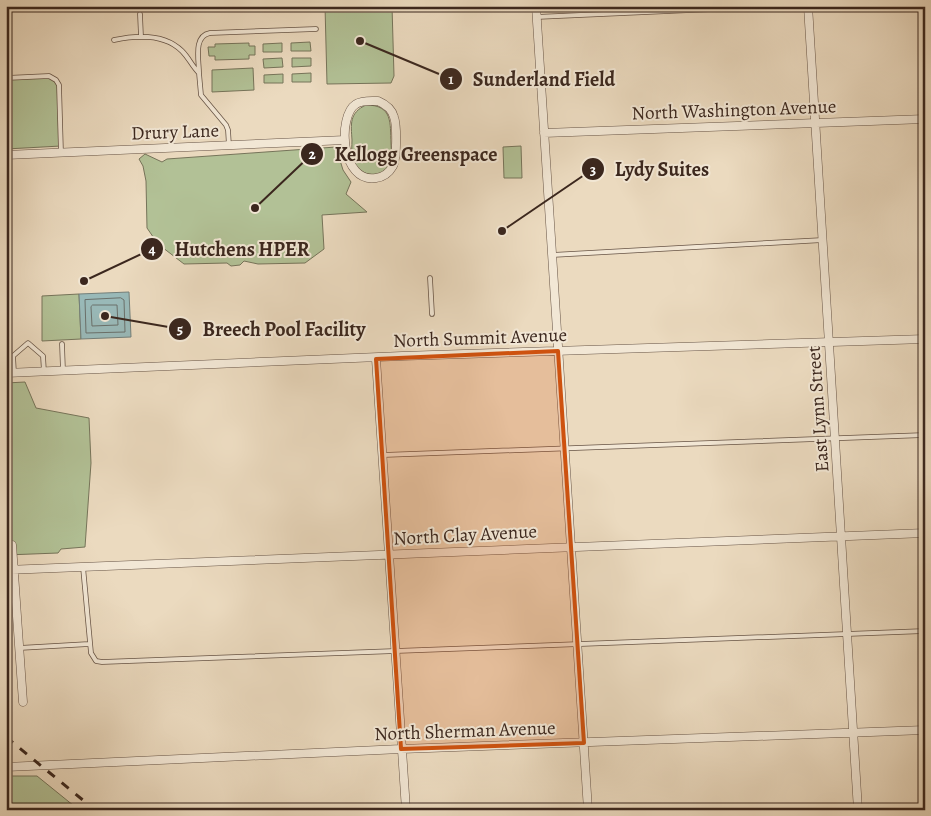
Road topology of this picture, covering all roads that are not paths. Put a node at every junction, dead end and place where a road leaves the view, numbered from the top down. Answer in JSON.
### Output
{"nodes":[{"id":1,"x":536,"y":6,"type":"edge"},
{"id":2,"x":778,"y":6,"type":"edge"},
{"id":3,"x":808,"y":6,"type":"edge"},
{"id":4,"x":140,"y":14,"type":"dead end"},
{"id":5,"x":536,"y":17,"type":"junction"},
{"id":6,"x":316,"y":29,"type":"dead end"},
{"id":7,"x":141,"y":37,"type":"junction"},
{"id":8,"x":114,"y":40,"type":"dead end"},
{"id":9,"x":199,"y":73,"type":"junction"},
{"id":10,"x":6,"y":78,"type":"edge"},
{"id":11,"x":925,"y":119,"type":"edge"},
{"id":12,"x":816,"y":123,"type":"junction"},
{"id":13,"x":544,"y":133,"type":"junction"},
{"id":14,"x":345,"y":140,"type":"junction"},
{"id":15,"x":229,"y":146,"type":"junction"},
{"id":16,"x":61,"y":153,"type":"junction"},
{"id":17,"x":6,"y":155,"type":"edge"},
{"id":18,"x":823,"y":240,"type":"junction"},
{"id":19,"x":552,"y":255,"type":"junction"},
{"id":20,"x":430,"y":278,"type":"dead end"},
{"id":21,"x":432,"y":314,"type":"dead end"},
{"id":22,"x":925,"y":339,"type":"edge"},
{"id":23,"x":830,"y":342,"type":"junction"},
{"id":24,"x":62,"y":344,"type":"dead end"},
{"id":25,"x":558,"y":351,"type":"junction"},
{"id":26,"x":376,"y":359,"type":"junction"},
{"id":27,"x":63,"y":371,"type":"junction"},
{"id":28,"x":44,"y":372,"type":"junction"},
{"id":29,"x":10,"y":373,"type":"edge"},
{"id":30,"x":925,"y":435,"type":"edge"},
{"id":31,"x":836,"y":438,"type":"junction"},
{"id":32,"x":565,"y":449,"type":"junction"},
{"id":33,"x":383,"y":455,"type":"junction"},
{"id":34,"x":925,"y":534,"type":"edge"},
{"id":35,"x":842,"y":536,"type":"junction"},
{"id":36,"x":12,"y":544,"type":"dead end"},
{"id":37,"x":572,"y":547,"type":"junction"},
{"id":38,"x":389,"y":555,"type":"junction"},
{"id":39,"x":83,"y":567,"type":"junction"},
{"id":40,"x":10,"y":569,"type":"edge"},
{"id":41,"x":925,"y":631,"type":"edge"},
{"id":42,"x":848,"y":634,"type":"junction"},
{"id":43,"x":578,"y":643,"type":"junction"},
{"id":44,"x":89,"y":644,"type":"junction"},
{"id":45,"x":19,"y":648,"type":"junction"},
{"id":46,"x":395,"y":651,"type":"junction"},
{"id":47,"x":24,"y":702,"type":"dead end"},
{"id":48,"x":925,"y":730,"type":"edge"},
{"id":49,"x":854,"y":733,"type":"junction"},
{"id":50,"x":584,"y":743,"type":"junction"},
{"id":51,"x":401,"y":749,"type":"junction"},
{"id":52,"x":6,"y":767,"type":"edge"},
{"id":53,"x":406,"y":810,"type":"edge"},
{"id":54,"x":588,"y":810,"type":"edge"},
{"id":55,"x":858,"y":810,"type":"edge"}],
"edges":[{"from":1,"to":5,"type":"street"},
{"from":2,"to":5,"type":"lane"},
{"from":3,"to":12,"type":"street","name":"East Lynn Street"},
{"from":4,"to":7,"type":"lane"},
{"from":5,"to":13,"type":"street"},
{"from":6,"to":9,"type":"lane"},
{"from":7,"to":8,"type":"lane"},
{"from":7,"to":9,"type":"lane"},
{"from":9,"to":15,"type":"lane"},
{"from":10,"to":16,"type":"lane"},
{"from":11,"to":12,"type":"street","name":"North Washington Avenue"},
{"from":12,"to":13,"type":"street","name":"North Washington Avenue"},
{"from":12,"to":18,"type":"street","name":"East Lynn Street"},
{"from":13,"to":19,"type":"street"},
{"from":14,"to":14,"type":"street"},
{"from":14,"to":15,"type":"street","name":"Drury Lane"},
{"from":15,"to":16,"type":"street","name":"Drury Lane"},
{"from":16,"to":17,"type":"street","name":"Drury Lane"},
{"from":18,"to":19,"type":"lane"},
{"from":18,"to":23,"type":"street","name":"East Lynn Street"},
{"from":19,"to":25,"type":"street"},
{"from":20,"to":21,"type":"lane"},
{"from":22,"to":23,"type":"street","name":"North Summit Avenue"},
{"from":23,"to":25,"type":"street","name":"North Summit Avenue"},
{"from":23,"to":31,"type":"street","name":"East Lynn Street"},
{"from":24,"to":27,"type":"lane"},
{"from":25,"to":26,"type":"street","name":"North Summit Avenue"},
{"from":25,"to":32,"type":"street"},
{"from":26,"to":27,"type":"street","name":"North Summit Avenue"},
{"from":26,"to":33,"type":"street"},
{"from":27,"to":28,"type":"street","name":"North Summit Avenue"},
{"from":28,"to":29,"type":"street","name":"North Summit Avenue"},
{"from":28,"to":29,"type":"lane"},
{"from":30,"to":31,"type":"lane"},
{"from":31,"to":32,"type":"lane"},
{"from":31,"to":35,"type":"street","name":"East Lynn Street"},
{"from":32,"to":33,"type":"lane"},
{"from":32,"to":37,"type":"street"},
{"from":33,"to":38,"type":"street"},
{"from":34,"to":35,"type":"street","name":"North Clay Avenue"},
{"from":35,"to":37,"type":"street","name":"North Clay Avenue"},
{"from":35,"to":42,"type":"street","name":"East Lynn Street"},
{"from":36,"to":40,"type":"street"},
{"from":37,"to":38,"type":"street","name":"North Clay Avenue"},
{"from":37,"to":43,"type":"street"},
{"from":38,"to":39,"type":"street","name":"North Clay Avenue"},
{"from":38,"to":46,"type":"street"},
{"from":39,"to":40,"type":"street","name":"North Clay Avenue"},
{"from":39,"to":44,"type":"lane"},
{"from":40,"to":45,"type":"street"},
{"from":41,"to":42,"type":"lane"},
{"from":42,"to":43,"type":"lane"},
{"from":42,"to":49,"type":"street","name":"East Lynn Street"},
{"from":43,"to":46,"type":"lane"},
{"from":43,"to":50,"type":"street"},
{"from":44,"to":45,"type":"lane"},
{"from":44,"to":46,"type":"lane"},
{"from":45,"to":47,"type":"street"},
{"from":46,"to":51,"type":"street"},
{"from":48,"to":49,"type":"street","name":"North Sherman Avenue"},
{"from":49,"to":50,"type":"street","name":"North Sherman Avenue"},
{"from":49,"to":55,"type":"street","name":"East Lynn Street"},
{"from":50,"to":51,"type":"street","name":"North Sherman Avenue"},
{"from":50,"to":54,"type":"street"},
{"from":51,"to":52,"type":"street","name":"North Sherman Avenue"},
{"from":51,"to":53,"type":"street"}]}
